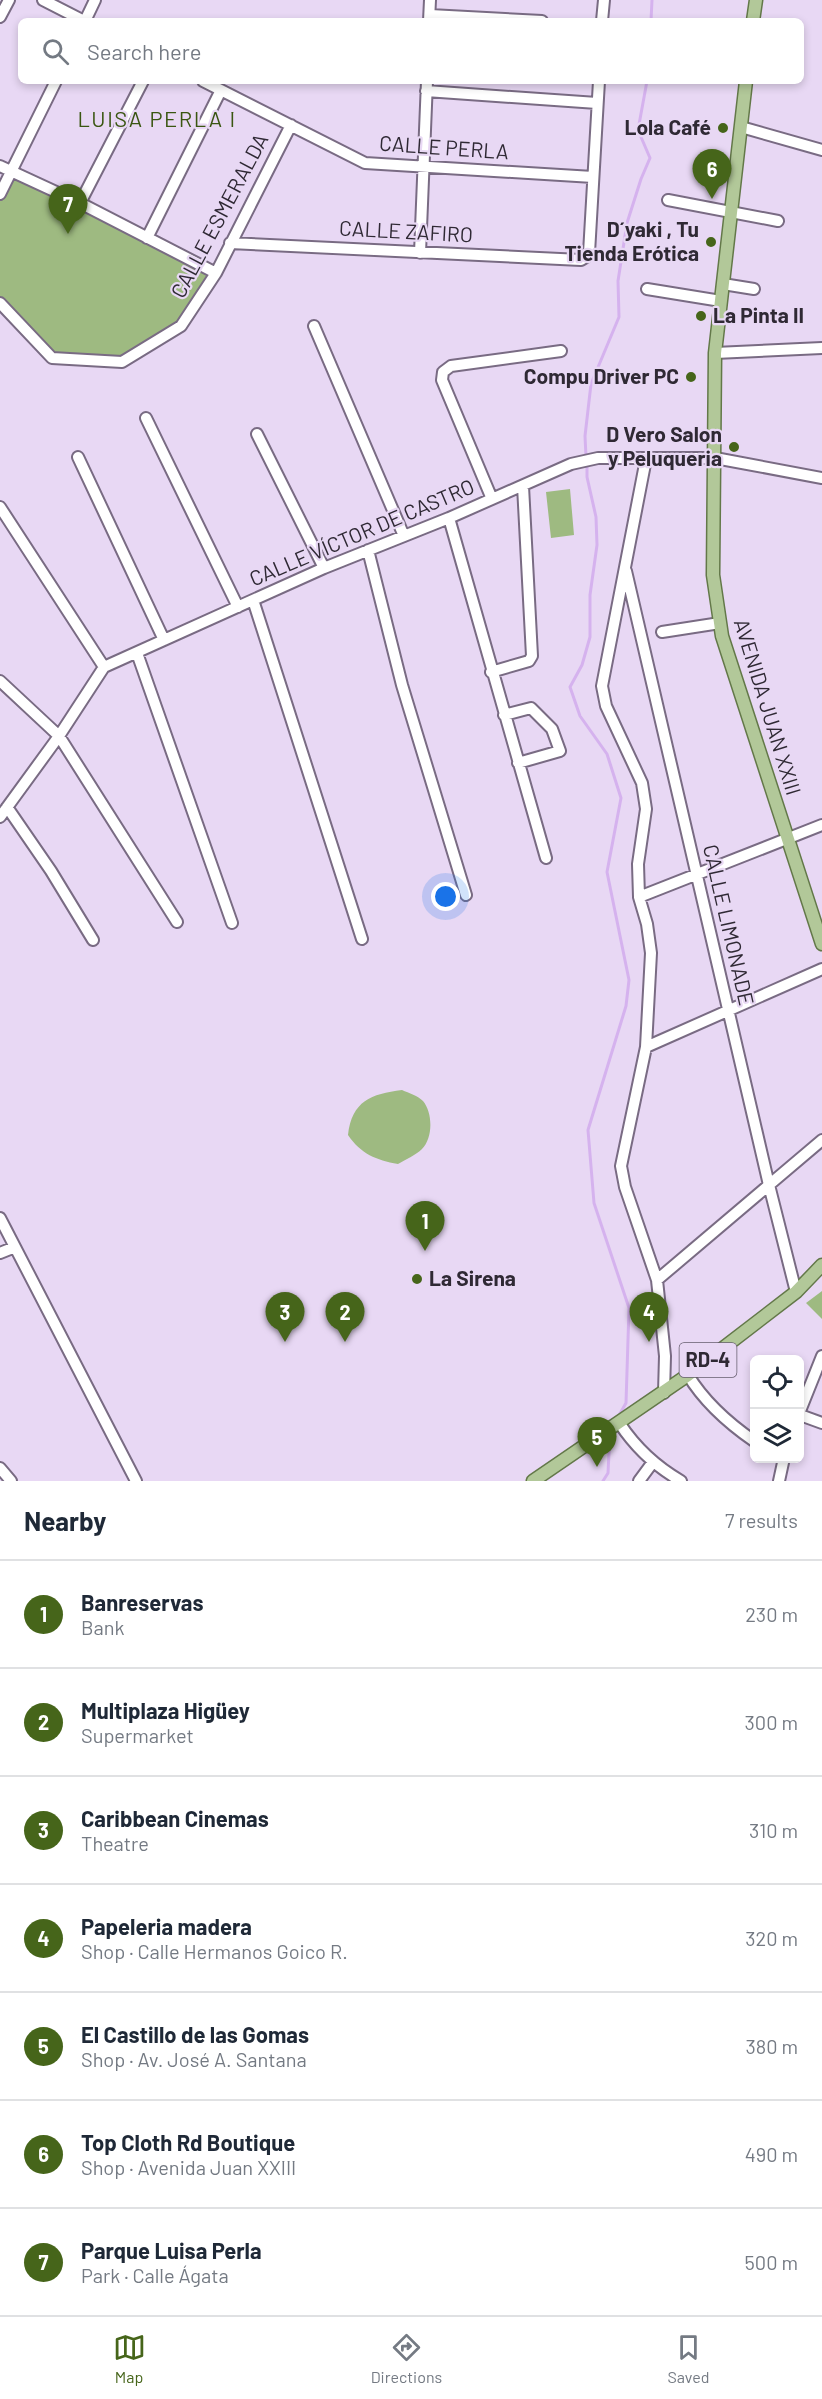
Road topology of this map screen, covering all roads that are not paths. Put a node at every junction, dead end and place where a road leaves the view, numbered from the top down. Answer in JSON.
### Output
{"nodes":[{"id":1,"x":9,"y":0,"type":"edge"},
{"id":2,"x":43,"y":0,"type":"edge"},
{"id":3,"x":96,"y":0,"type":"edge"},
{"id":4,"x":430,"y":0,"type":"edge"},
{"id":5,"x":604,"y":0,"type":"edge"},
{"id":6,"x":756,"y":0,"type":"edge"},
{"id":7,"x":0,"y":17,"type":"edge"},
{"id":8,"x":79,"y":18,"type":"edge"},
{"id":9,"x":87,"y":18,"type":"edge"},
{"id":10,"x":429,"y":18,"type":"edge"},
{"id":11,"x":602,"y":18,"type":"edge"},
{"id":12,"x":753,"y":18,"type":"edge"},
{"id":13,"x":55,"y":84,"type":"edge"},
{"id":14,"x":141,"y":84,"type":"edge"},
{"id":15,"x":209,"y":84,"type":"edge"},
{"id":16,"x":599,"y":84,"type":"edge"},
{"id":17,"x":746,"y":84,"type":"edge"},
{"id":18,"x":427,"y":86,"type":"edge"},
{"id":19,"x":221,"y":90,"type":"junction"},
{"id":20,"x":597,"y":103,"type":"junction"},
{"id":21,"x":291,"y":125,"type":"junction"},
{"id":22,"x":741,"y":127,"type":"junction"},
{"id":23,"x":822,"y":150,"type":"edge"},
{"id":24,"x":0,"y":166,"type":"edge"},
{"id":25,"x":423,"y":167,"type":"junction"},
{"id":26,"x":12,"y":172,"type":"junction"},
{"id":27,"x":593,"y":177,"type":"junction"},
{"id":28,"x":0,"y":194,"type":"edge"},
{"id":29,"x":668,"y":200,"type":"dead end"},
{"id":30,"x":80,"y":203,"type":"junction"},
{"id":31,"x":731,"y":211,"type":"junction"},
{"id":32,"x":778,"y":221,"type":"dead end"},
{"id":33,"x":147,"y":238,"type":"junction"},
{"id":34,"x":230,"y":243,"type":"junction"},
{"id":35,"x":420,"y":253,"type":"junction"},
{"id":36,"x":216,"y":273,"type":"junction"},
{"id":37,"x":723,"y":284,"type":"junction"},
{"id":38,"x":647,"y":289,"type":"dead end"},
{"id":39,"x":754,"y":289,"type":"dead end"},
{"id":40,"x":721,"y":301,"type":"junction"},
{"id":41,"x":0,"y":303,"type":"edge"},
{"id":42,"x":314,"y":326,"type":"dead end"},
{"id":43,"x":822,"y":348,"type":"edge"},
{"id":44,"x":561,"y":351,"type":"dead end"},
{"id":45,"x":715,"y":353,"type":"junction"},
{"id":46,"x":146,"y":418,"type":"dead end"},
{"id":47,"x":257,"y":434,"type":"dead end"},
{"id":48,"x":78,"y":457,"type":"dead end"},
{"id":49,"x":715,"y":458,"type":"junction"},
{"id":50,"x":646,"y":459,"type":"junction"},
{"id":51,"x":822,"y":478,"type":"edge"},
{"id":52,"x":523,"y":486,"type":"junction"},
{"id":53,"x":492,"y":499,"type":"junction"},
{"id":54,"x":0,"y":507,"type":"edge"},
{"id":55,"x":449,"y":518,"type":"junction"},
{"id":56,"x":404,"y":536,"type":"junction"},
{"id":57,"x":368,"y":550,"type":"junction"},
{"id":58,"x":624,"y":566,"type":"junction"},
{"id":59,"x":324,"y":568,"type":"junction"},
{"id":60,"x":253,"y":600,"type":"junction"},
{"id":61,"x":238,"y":607,"type":"junction"},
{"id":62,"x":720,"y":623,"type":"junction"},
{"id":63,"x":662,"y":632,"type":"dead end"},
{"id":64,"x":164,"y":640,"type":"junction"},
{"id":65,"x":137,"y":652,"type":"junction"},
{"id":66,"x":104,"y":667,"type":"junction"},
{"id":67,"x":491,"y":672,"type":"junction"},
{"id":68,"x":0,"y":681,"type":"edge"},
{"id":69,"x":504,"y":715,"type":"junction"},
{"id":70,"x":59,"y":736,"type":"junction"},
{"id":71,"x":518,"y":763,"type":"junction"},
{"id":72,"x":8,"y":807,"type":"junction"},
{"id":73,"x":0,"y":817,"type":"edge"},
{"id":74,"x":822,"y":825,"type":"edge"},
{"id":75,"x":788,"y":839,"type":"junction"},
{"id":76,"x":546,"y":858,"type":"dead end"},
{"id":77,"x":696,"y":874,"type":"junction"},
{"id":78,"x":466,"y":895,"type":"dead end"},
{"id":79,"x":639,"y":897,"type":"junction"},
{"id":80,"x":177,"y":922,"type":"dead end"},
{"id":81,"x":232,"y":923,"type":"dead end"},
{"id":82,"x":362,"y":939,"type":"dead end"},
{"id":83,"x":93,"y":940,"type":"dead end"},
{"id":84,"x":822,"y":944,"type":"edge"},
{"id":85,"x":822,"y":969,"type":"edge"},
{"id":86,"x":728,"y":1011,"type":"junction"},
{"id":87,"x":646,"y":1047,"type":"junction"},
{"id":88,"x":822,"y":1140,"type":"edge"},
{"id":89,"x":769,"y":1185,"type":"junction"},
{"id":90,"x":0,"y":1218,"type":"edge"},
{"id":91,"x":15,"y":1247,"type":"junction"},
{"id":92,"x":0,"y":1253,"type":"edge"},
{"id":93,"x":822,"y":1265,"type":"edge"},
{"id":94,"x":822,"y":1275,"type":"edge"},
{"id":95,"x":657,"y":1280,"type":"junction"},
{"id":96,"x":796,"y":1292,"type":"junction"},
{"id":97,"x":822,"y":1356,"type":"edge"},
{"id":98,"x":688,"y":1376,"type":"junction"},
{"id":99,"x":664,"y":1393,"type":"junction"},
{"id":100,"x":802,"y":1409,"type":"edge"},
{"id":101,"x":804,"y":1415,"type":"edge"},
{"id":102,"x":822,"y":1423,"type":"edge"},
{"id":103,"x":618,"y":1424,"type":"junction"},
{"id":104,"x":750,"y":1438,"type":"edge"},
{"id":105,"x":653,"y":1462,"type":"junction"},
{"id":106,"x":783,"y":1463,"type":"edge"},
{"id":107,"x":0,"y":1468,"type":"edge"},
{"id":108,"x":11,"y":1481,"type":"edge"},
{"id":109,"x":136,"y":1481,"type":"edge"},
{"id":110,"x":533,"y":1481,"type":"edge"},
{"id":111,"x":639,"y":1481,"type":"edge"},
{"id":112,"x":681,"y":1481,"type":"edge"},
{"id":113,"x":779,"y":1481,"type":"edge"}],
"edges":[{"from":1,"to":7,"type":"street"},
{"from":2,"to":8,"type":"street"},
{"from":3,"to":9,"type":"street"},
{"from":4,"to":10,"type":"street"},
{"from":5,"to":11,"type":"street"},
{"from":6,"to":12,"type":"main road"},
{"from":13,"to":26,"type":"street"},
{"from":14,"to":30,"type":"street"},
{"from":15,"to":19,"type":"street","name":"CALLE PERLA"},
{"from":16,"to":20,"type":"street"},
{"from":17,"to":22,"type":"main road","name":"AVENIDA JUAN XXIII"},
{"from":18,"to":20,"type":"street"},
{"from":18,"to":25,"type":"street"},
{"from":19,"to":21,"type":"street","name":"CALLE PERLA"},
{"from":19,"to":33,"type":"street"},
{"from":20,"to":27,"type":"street"},
{"from":21,"to":25,"type":"street","name":"CALLE PERLA"},
{"from":21,"to":34,"type":"street","name":"CALLE ESMERALDA"},
{"from":22,"to":23,"type":"street"},
{"from":22,"to":31,"type":"main road","name":"AVENIDA JUAN XXIII"},
{"from":24,"to":26,"type":"street"},
{"from":25,"to":27,"type":"street","name":"CALLE PERLA"},
{"from":25,"to":35,"type":"street"},
{"from":26,"to":28,"type":"street"},
{"from":26,"to":30,"type":"street"},
{"from":27,"to":35,"type":"street","name":"CALLE ZAFIRO"},
{"from":29,"to":31,"type":"street"},
{"from":30,"to":33,"type":"street"},
{"from":31,"to":32,"type":"street"},
{"from":31,"to":37,"type":"main road","name":"AVENIDA JUAN XXIII"},
{"from":33,"to":36,"type":"street"},
{"from":34,"to":35,"type":"street","name":"CALLE ZAFIRO"},
{"from":34,"to":36,"type":"street","name":"CALLE ESMERALDA"},
{"from":36,"to":41,"type":"street","name":"CALLE ESMERALDA"},
{"from":37,"to":39,"type":"street"},
{"from":37,"to":40,"type":"main road","name":"AVENIDA JUAN XXIII"},
{"from":38,"to":40,"type":"street"},
{"from":40,"to":45,"type":"main road","name":"AVENIDA JUAN XXIII"},
{"from":42,"to":56,"type":"street"},
{"from":43,"to":45,"type":"street"},
{"from":44,"to":53,"type":"street"},
{"from":45,"to":49,"type":"main road","name":"AVENIDA JUAN XXIII"},
{"from":46,"to":61,"type":"street"},
{"from":47,"to":59,"type":"street"},
{"from":48,"to":64,"type":"street"},
{"from":49,"to":50,"type":"street","name":"CALLE VÍCTOR DE CASTRO"},
{"from":49,"to":51,"type":"street","name":"CALLE VÍCTOR DE CASTRO"},
{"from":49,"to":62,"type":"main road","name":"AVENIDA JUAN XXIII"},
{"from":50,"to":52,"type":"street","name":"CALLE VÍCTOR DE CASTRO"},
{"from":50,"to":58,"type":"street"},
{"from":52,"to":53,"type":"street","name":"CALLE VÍCTOR DE CASTRO"},
{"from":52,"to":67,"type":"street"},
{"from":53,"to":55,"type":"street","name":"CALLE VÍCTOR DE CASTRO"},
{"from":54,"to":66,"type":"street"},
{"from":55,"to":56,"type":"street","name":"CALLE VÍCTOR DE CASTRO"},
{"from":55,"to":67,"type":"street"},
{"from":56,"to":57,"type":"street","name":"CALLE VÍCTOR DE CASTRO"},
{"from":57,"to":59,"type":"street","name":"CALLE VÍCTOR DE CASTRO"},
{"from":57,"to":78,"type":"street"},
{"from":58,"to":77,"type":"street","name":"CALLE LIMONADE"},
{"from":58,"to":79,"type":"street"},
{"from":59,"to":60,"type":"street","name":"CALLE VÍCTOR DE CASTRO"},
{"from":60,"to":61,"type":"street","name":"CALLE VÍCTOR DE CASTRO"},
{"from":60,"to":82,"type":"street"},
{"from":61,"to":64,"type":"street","name":"CALLE VÍCTOR DE CASTRO"},
{"from":62,"to":63,"type":"street"},
{"from":62,"to":75,"type":"main road","name":"AVENIDA JUAN XXIII"},
{"from":64,"to":65,"type":"street","name":"CALLE VÍCTOR DE CASTRO"},
{"from":65,"to":66,"type":"street","name":"CALLE VÍCTOR DE CASTRO"},
{"from":65,"to":81,"type":"street"},
{"from":66,"to":70,"type":"street"},
{"from":67,"to":69,"type":"street"},
{"from":68,"to":70,"type":"street"},
{"from":69,"to":71,"type":"street"},
{"from":69,"to":71,"type":"street"},
{"from":70,"to":72,"type":"street"},
{"from":70,"to":80,"type":"street"},
{"from":71,"to":76,"type":"street"},
{"from":72,"to":73,"type":"street"},
{"from":72,"to":83,"type":"street"},
{"from":74,"to":75,"type":"street"},
{"from":75,"to":77,"type":"street"},
{"from":75,"to":84,"type":"main road","name":"AVENIDA JUAN XXIII"},
{"from":77,"to":79,"type":"street"},
{"from":77,"to":86,"type":"street","name":"CALLE LIMONADE"},
{"from":79,"to":87,"type":"street"},
{"from":85,"to":86,"type":"street"},
{"from":86,"to":87,"type":"street"},
{"from":86,"to":89,"type":"street","name":"CALLE LIMONADE"},
{"from":87,"to":95,"type":"street"},
{"from":88,"to":89,"type":"street"},
{"from":89,"to":95,"type":"street"},
{"from":89,"to":96,"type":"street","name":"CALLE LIMONADE"},
{"from":90,"to":91,"type":"street"},
{"from":91,"to":92,"type":"street"},
{"from":91,"to":109,"type":"street"},
{"from":93,"to":96,"type":"main road","number":"RD-4"},
{"from":94,"to":96,"type":"main road","number":"RD-4"},
{"from":95,"to":99,"type":"street"},
{"from":96,"to":98,"type":"main road","number":"RD-4"},
{"from":97,"to":100,"type":"street"},
{"from":98,"to":99,"type":"main road","number":"RD-4"},
{"from":98,"to":104,"type":"street"},
{"from":99,"to":103,"type":"main road","number":"RD-4"},
{"from":101,"to":102,"type":"street"},
{"from":103,"to":105,"type":"street"},
{"from":103,"to":110,"type":"main road","number":"RD-4"},
{"from":105,"to":111,"type":"street"},
{"from":105,"to":112,"type":"street"},
{"from":106,"to":113,"type":"street"},
{"from":107,"to":108,"type":"street"}]}
